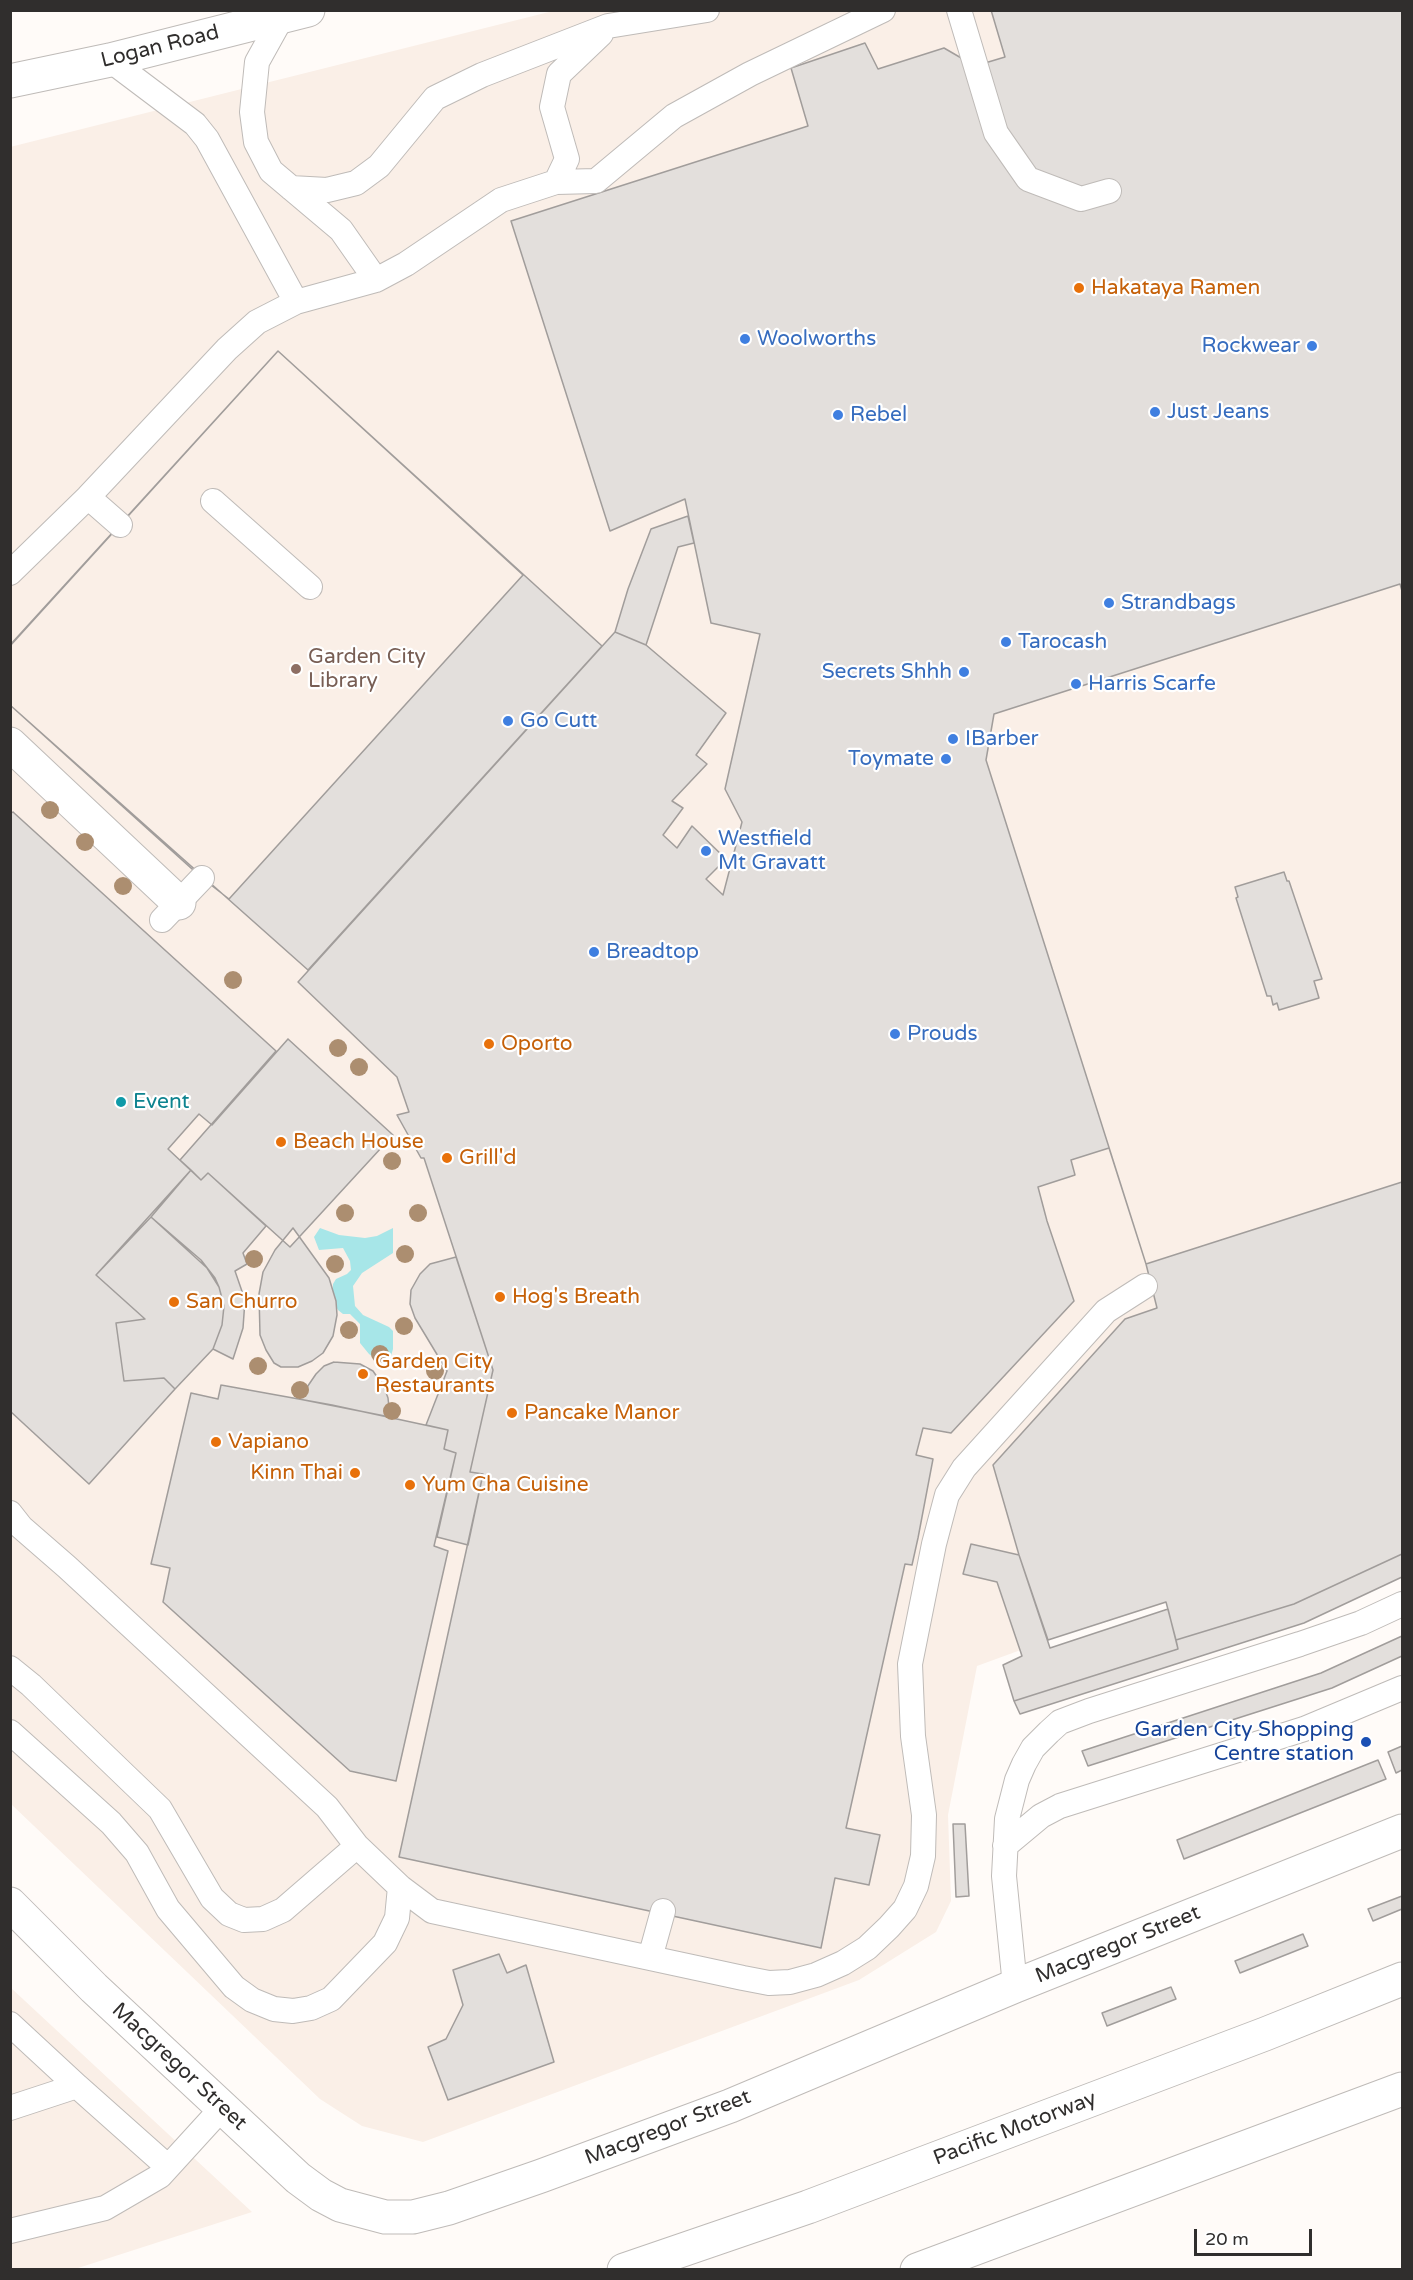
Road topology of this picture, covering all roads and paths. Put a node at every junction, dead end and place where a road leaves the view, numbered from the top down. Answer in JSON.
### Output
{"nodes":[{"id":1,"x":707,"y":10,"type":"edge"},
{"id":2,"x":883,"y":10,"type":"edge"},
{"id":3,"x":959,"y":10,"type":"edge"},
{"id":4,"x":295,"y":14,"type":"edge"},
{"id":5,"x":608,"y":26,"type":"junction"},
{"id":6,"x":110,"y":60,"type":"junction"},
{"id":7,"x":10,"y":81,"type":"edge"},
{"id":8,"x":556,"y":182,"type":"junction"},
{"id":9,"x":291,"y":188,"type":"junction"},
{"id":10,"x":1109,"y":191,"type":"dead end"},
{"id":11,"x":376,"y":280,"type":"junction"},
{"id":12,"x":296,"y":302,"type":"junction"},
{"id":13,"x":88,"y":497,"type":"junction"},
{"id":14,"x":213,"y":501,"type":"dead end"},
{"id":15,"x":120,"y":525,"type":"dead end"},
{"id":16,"x":10,"y":573,"type":"edge"},
{"id":17,"x":310,"y":587,"type":"dead end"},
{"id":18,"x":10,"y":744,"type":"edge"},
{"id":19,"x":202,"y":878,"type":"dead end"},
{"id":20,"x":170,"y":912,"type":"joint"},
{"id":21,"x":1145,"y":1287,"type":"dead end"},
{"id":22,"x":10,"y":1513,"type":"edge"},
{"id":23,"x":1402,"y":1604,"type":"edge"},
{"id":24,"x":10,"y":1668,"type":"edge"},
{"id":25,"x":1402,"y":1688,"type":"edge"},
{"id":26,"x":10,"y":1731,"type":"edge"},
{"id":27,"x":1402,"y":1831,"type":"edge"},
{"id":28,"x":357,"y":1846,"type":"junction"},
{"id":29,"x":1005,"y":1846,"type":"junction"},
{"id":30,"x":400,"y":1887,"type":"junction"},
{"id":31,"x":10,"y":1904,"type":"edge"},
{"id":32,"x":663,"y":1911,"type":"dead end"},
{"id":33,"x":650,"y":1958,"type":"junction"},
{"id":34,"x":1402,"y":1979,"type":"edge"},
{"id":35,"x":1015,"y":1986,"type":"junction"},
{"id":36,"x":10,"y":2024,"type":"edge"},
{"id":37,"x":76,"y":2086,"type":"junction"},
{"id":38,"x":1402,"y":2089,"type":"edge"},
{"id":39,"x":10,"y":2108,"type":"edge"},
{"id":40,"x":222,"y":2108,"type":"junction"},
{"id":41,"x":168,"y":2167,"type":"junction"},
{"id":42,"x":10,"y":2230,"type":"edge"},
{"id":43,"x":624,"y":2270,"type":"edge"},
{"id":44,"x":917,"y":2270,"type":"edge"}],
"edges":[{"from":1,"to":5,"type":"lane"},
{"from":2,"to":8,"type":"lane"},
{"from":3,"to":10,"type":"lane"},
{"from":4,"to":6,"type":"main road","name":"Logan Road"},
{"from":4,"to":9,"type":"lane"},
{"from":5,"to":8,"type":"lane"},
{"from":5,"to":9,"type":"lane"},
{"from":6,"to":7,"type":"main road","name":"Logan Road"},
{"from":6,"to":12,"type":"lane"},
{"from":8,"to":11,"type":"lane"},
{"from":9,"to":11,"type":"lane"},
{"from":11,"to":12,"type":"lane"},
{"from":12,"to":13,"type":"lane"},
{"from":13,"to":15,"type":"lane"},
{"from":13,"to":16,"type":"lane"},
{"from":14,"to":17,"type":"lane"},
{"from":18,"to":20,"type":"main road"},
{"from":19,"to":20,"type":"lane"},
{"from":21,"to":33,"type":"lane"},
{"from":22,"to":28,"type":"lane"},
{"from":23,"to":29,"type":"lane"},
{"from":24,"to":28,"type":"lane"},
{"from":25,"to":29,"type":"lane"},
{"from":26,"to":30,"type":"lane"},
{"from":27,"to":35,"type":"main road","name":"Macgregor Street"},
{"from":28,"to":30,"type":"lane"},
{"from":29,"to":35,"type":"lane"},
{"from":30,"to":33,"type":"lane"},
{"from":31,"to":40,"type":"main road","name":"Macgregor Street"},
{"from":32,"to":33,"type":"lane"},
{"from":34,"to":43,"type":"main road","name":"Pacific Motorway"},
{"from":35,"to":40,"type":"main road","name":"Macgregor Street"},
{"from":36,"to":37,"type":"lane"},
{"from":37,"to":39,"type":"lane"},
{"from":37,"to":41,"type":"lane"},
{"from":38,"to":44,"type":"main road"},
{"from":40,"to":41,"type":"lane"},
{"from":41,"to":42,"type":"lane"}]}
